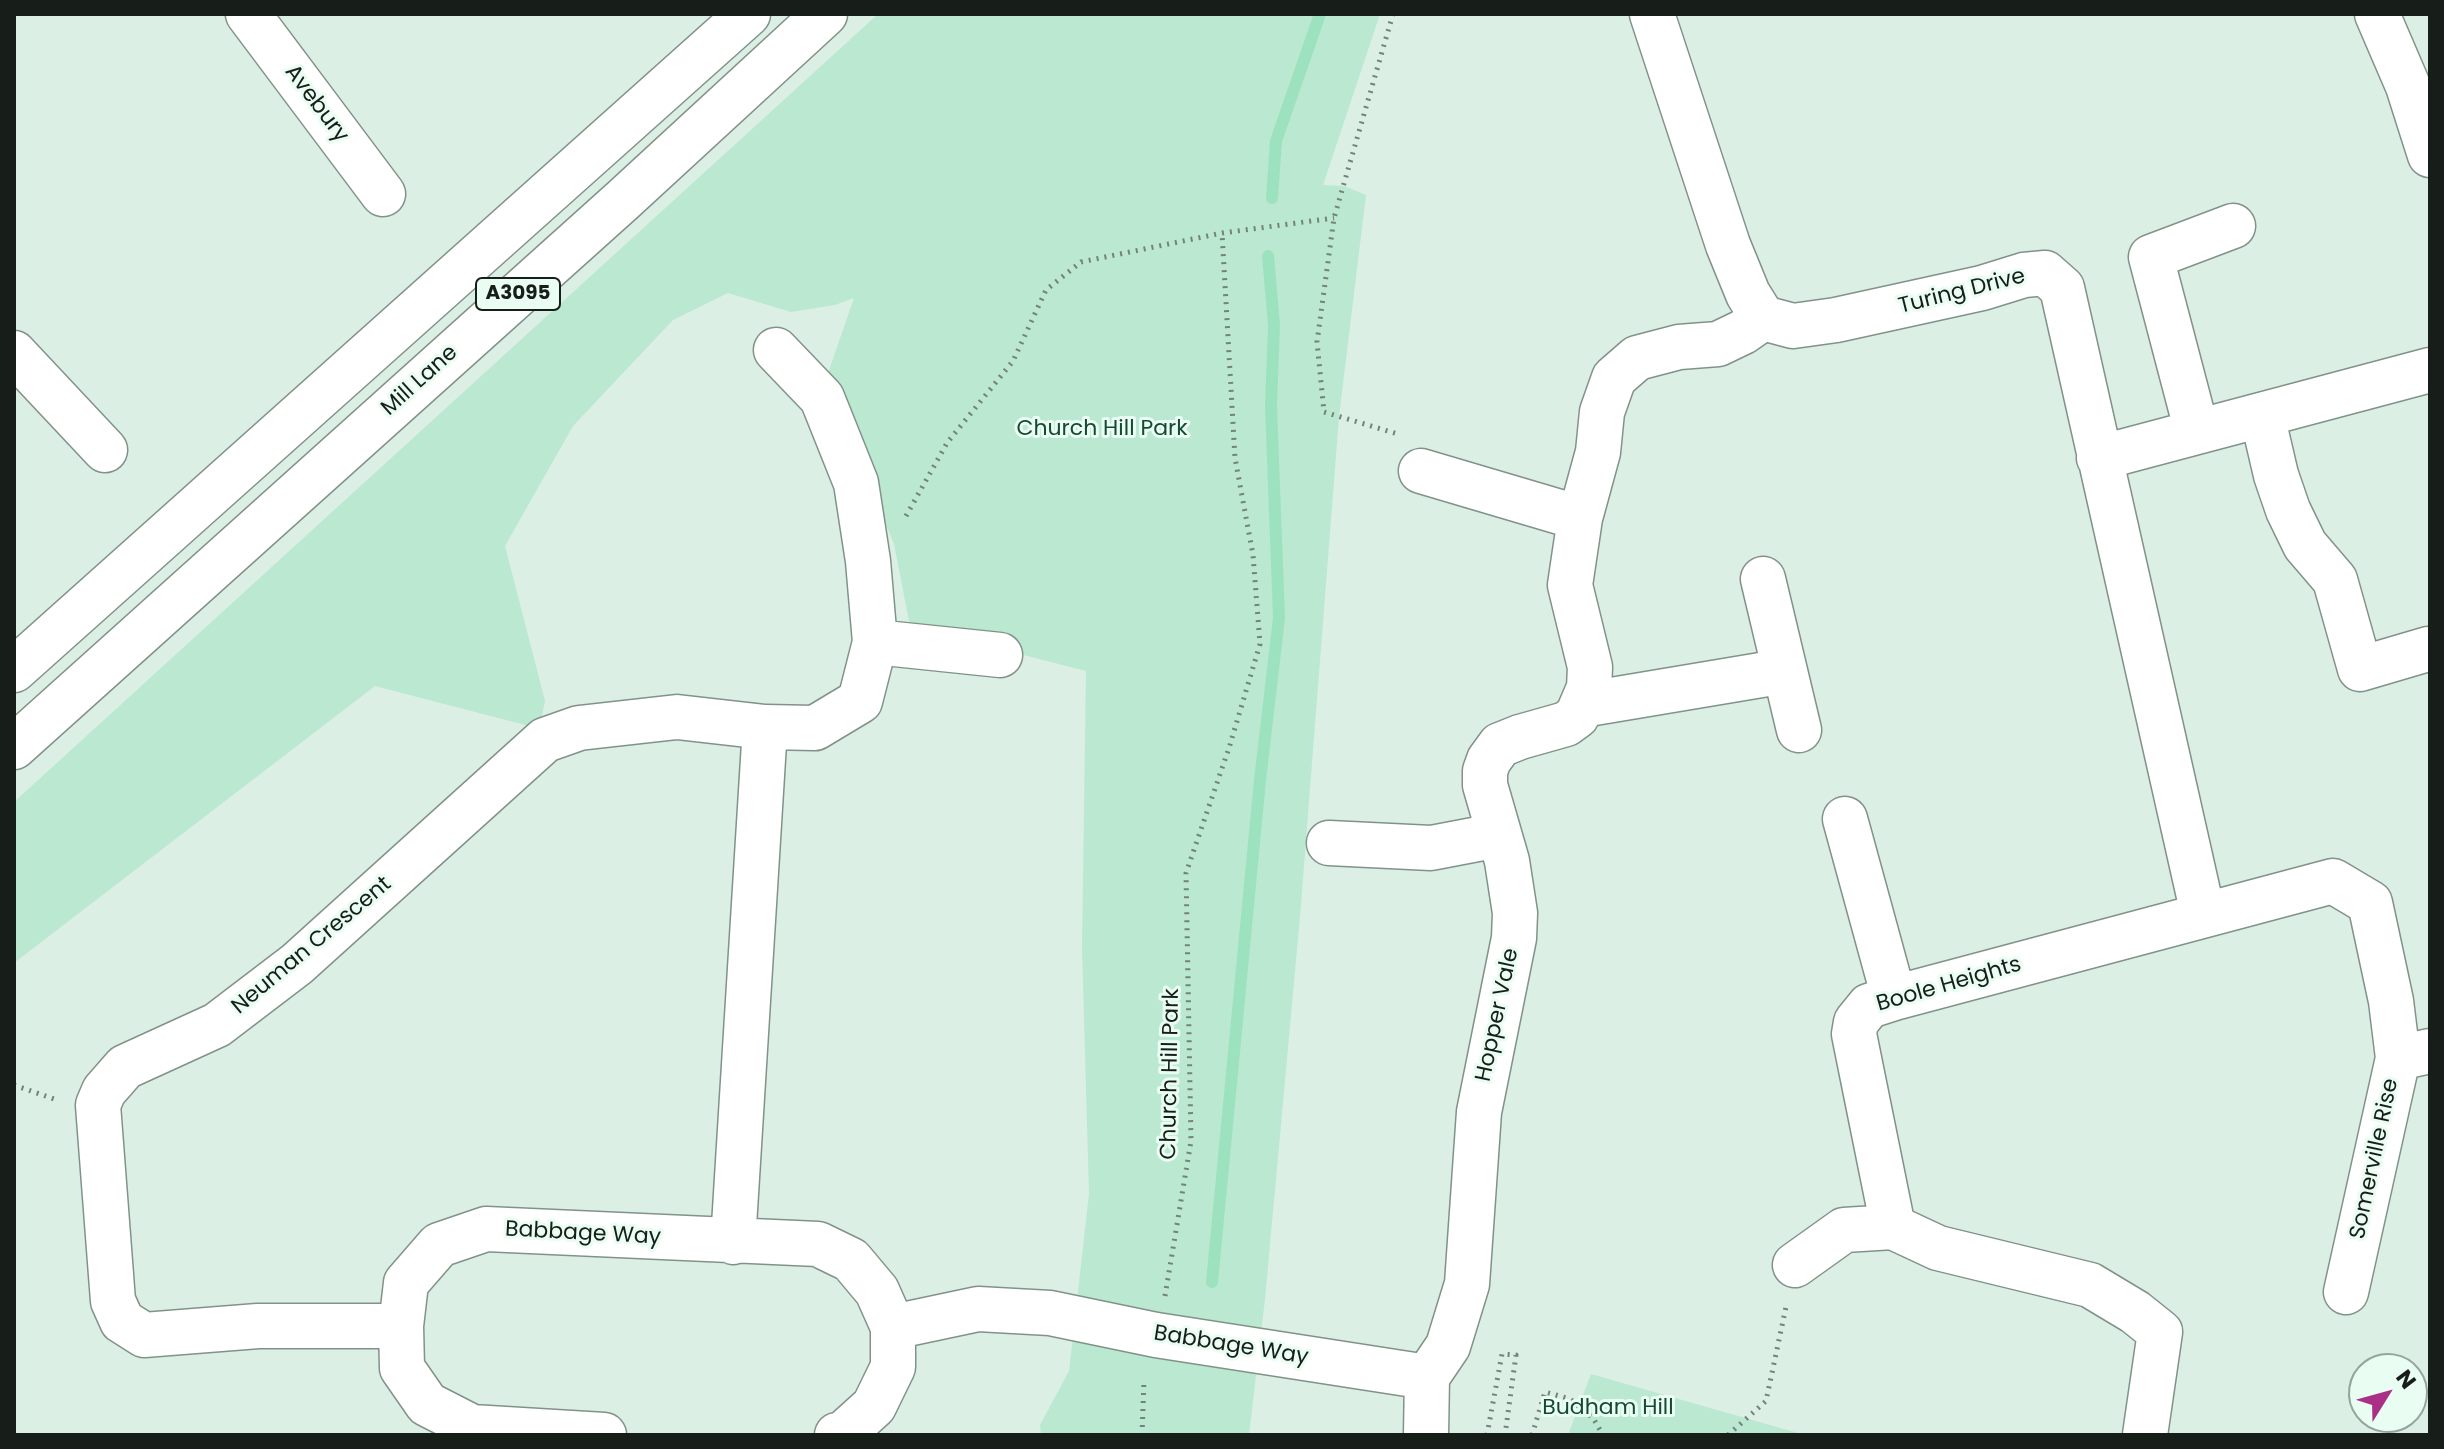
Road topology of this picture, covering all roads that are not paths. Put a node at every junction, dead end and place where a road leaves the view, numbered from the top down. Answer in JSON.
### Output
{"nodes":[{"id":1,"x":248,"y":14,"type":"edge"},
{"id":2,"x":748,"y":14,"type":"edge"},
{"id":3,"x":825,"y":14,"type":"edge"},
{"id":4,"x":1652,"y":14,"type":"edge"},
{"id":5,"x":2377,"y":14,"type":"edge"},
{"id":6,"x":2430,"y":155,"type":"edge"},
{"id":7,"x":383,"y":194,"type":"dead end"},
{"id":8,"x":2233,"y":226,"type":"dead end"},
{"id":9,"x":1763,"y":318,"type":"junction"},
{"id":10,"x":776,"y":350,"type":"dead end"},
{"id":11,"x":14,"y":353,"type":"edge"},
{"id":12,"x":2430,"y":370,"type":"edge"},
{"id":13,"x":2262,"y":415,"type":"junction"},
{"id":14,"x":2197,"y":432,"type":"junction"},
{"id":15,"x":105,"y":450,"type":"dead end"},
{"id":16,"x":2099,"y":458,"type":"junction"},
{"id":17,"x":1421,"y":471,"type":"dead end"},
{"id":18,"x":1580,"y":518,"type":"junction"},
{"id":19,"x":1763,"y":579,"type":"dead end"},
{"id":20,"x":875,"y":642,"type":"junction"},
{"id":21,"x":2428,"y":649,"type":"edge"},
{"id":22,"x":1000,"y":655,"type":"dead end"},
{"id":23,"x":14,"y":670,"type":"edge"},
{"id":24,"x":1785,"y":671,"type":"junction"},
{"id":25,"x":1582,"y":705,"type":"junction"},
{"id":26,"x":765,"y":727,"type":"junction"},
{"id":27,"x":1799,"y":730,"type":"dead end"},
{"id":28,"x":14,"y":747,"type":"edge"},
{"id":29,"x":1845,"y":819,"type":"dead end"},
{"id":30,"x":1499,"y":835,"type":"junction"},
{"id":31,"x":1329,"y":843,"type":"dead end"},
{"id":32,"x":2203,"y":914,"type":"junction"},
{"id":33,"x":1894,"y":998,"type":"junction"},
{"id":34,"x":2414,"y":1054,"type":"edge"},
{"id":35,"x":1893,"y":1227,"type":"junction"},
{"id":36,"x":733,"y":1242,"type":"junction"},
{"id":37,"x":1795,"y":1265,"type":"road end"},
{"id":38,"x":2346,"y":1292,"type":"dead end"},
{"id":39,"x":401,"y":1326,"type":"junction"},
{"id":40,"x":893,"y":1327,"type":"junction"},
{"id":41,"x":1427,"y":1377,"type":"junction"},
{"id":42,"x":542,"y":1433,"type":"edge"},
{"id":43,"x":604,"y":1435,"type":"edge"},
{"id":44,"x":837,"y":1435,"type":"edge"},
{"id":45,"x":1426,"y":1435,"type":"edge"},
{"id":46,"x":2145,"y":1435,"type":"edge"}],
"edges":[{"from":1,"to":7,"type":"street","name":"Avebury"},
{"from":2,"to":23,"type":"street","number":"A3095"},
{"from":3,"to":28,"type":"street","name":"Mill Lane","number":"A3095"},
{"from":4,"to":9,"type":"street"},
{"from":5,"to":6,"type":"street"},
{"from":8,"to":14,"type":"street"},
{"from":9,"to":16,"type":"street","name":"Turing Drive"},
{"from":9,"to":18,"type":"street"},
{"from":10,"to":20,"type":"street","name":"Neuman Crescent"},
{"from":11,"to":15,"type":"street"},
{"from":12,"to":13,"type":"street"},
{"from":13,"to":14,"type":"street"},
{"from":13,"to":21,"type":"street"},
{"from":14,"to":16,"type":"street"},
{"from":16,"to":32,"type":"street"},
{"from":17,"to":18,"type":"street"},
{"from":18,"to":25,"type":"street"},
{"from":19,"to":24,"type":"street"},
{"from":20,"to":22,"type":"street"},
{"from":20,"to":26,"type":"street","name":"Neuman Crescent"},
{"from":24,"to":25,"type":"street","name":"Hopper Vale"},
{"from":24,"to":27,"type":"street"},
{"from":25,"to":30,"type":"street","name":"Hopper Vale"},
{"from":26,"to":36,"type":"street"},
{"from":26,"to":39,"type":"street","name":"Neuman Crescent"},
{"from":29,"to":33,"type":"street"},
{"from":30,"to":31,"type":"street"},
{"from":30,"to":41,"type":"street","name":"Hopper Vale"},
{"from":32,"to":33,"type":"street","name":"Boole Heights"},
{"from":32,"to":34,"type":"street","name":"Boole Heights"},
{"from":33,"to":35,"type":"street","name":"Boole Heights"},
{"from":34,"to":38,"type":"street","name":"Somerville Rise"},
{"from":35,"to":37,"type":"street"},
{"from":35,"to":46,"type":"street"},
{"from":36,"to":39,"type":"street","name":"Babbage Way"},
{"from":36,"to":40,"type":"street","name":"Babbage Way"},
{"from":39,"to":42,"type":"street","name":"Babbage Way"},
{"from":40,"to":41,"type":"street","name":"Babbage Way"},
{"from":40,"to":44,"type":"street","name":"Babbage Way"},
{"from":41,"to":45,"type":"street"},
{"from":42,"to":43,"type":"street","name":"Babbage Way"}]}
